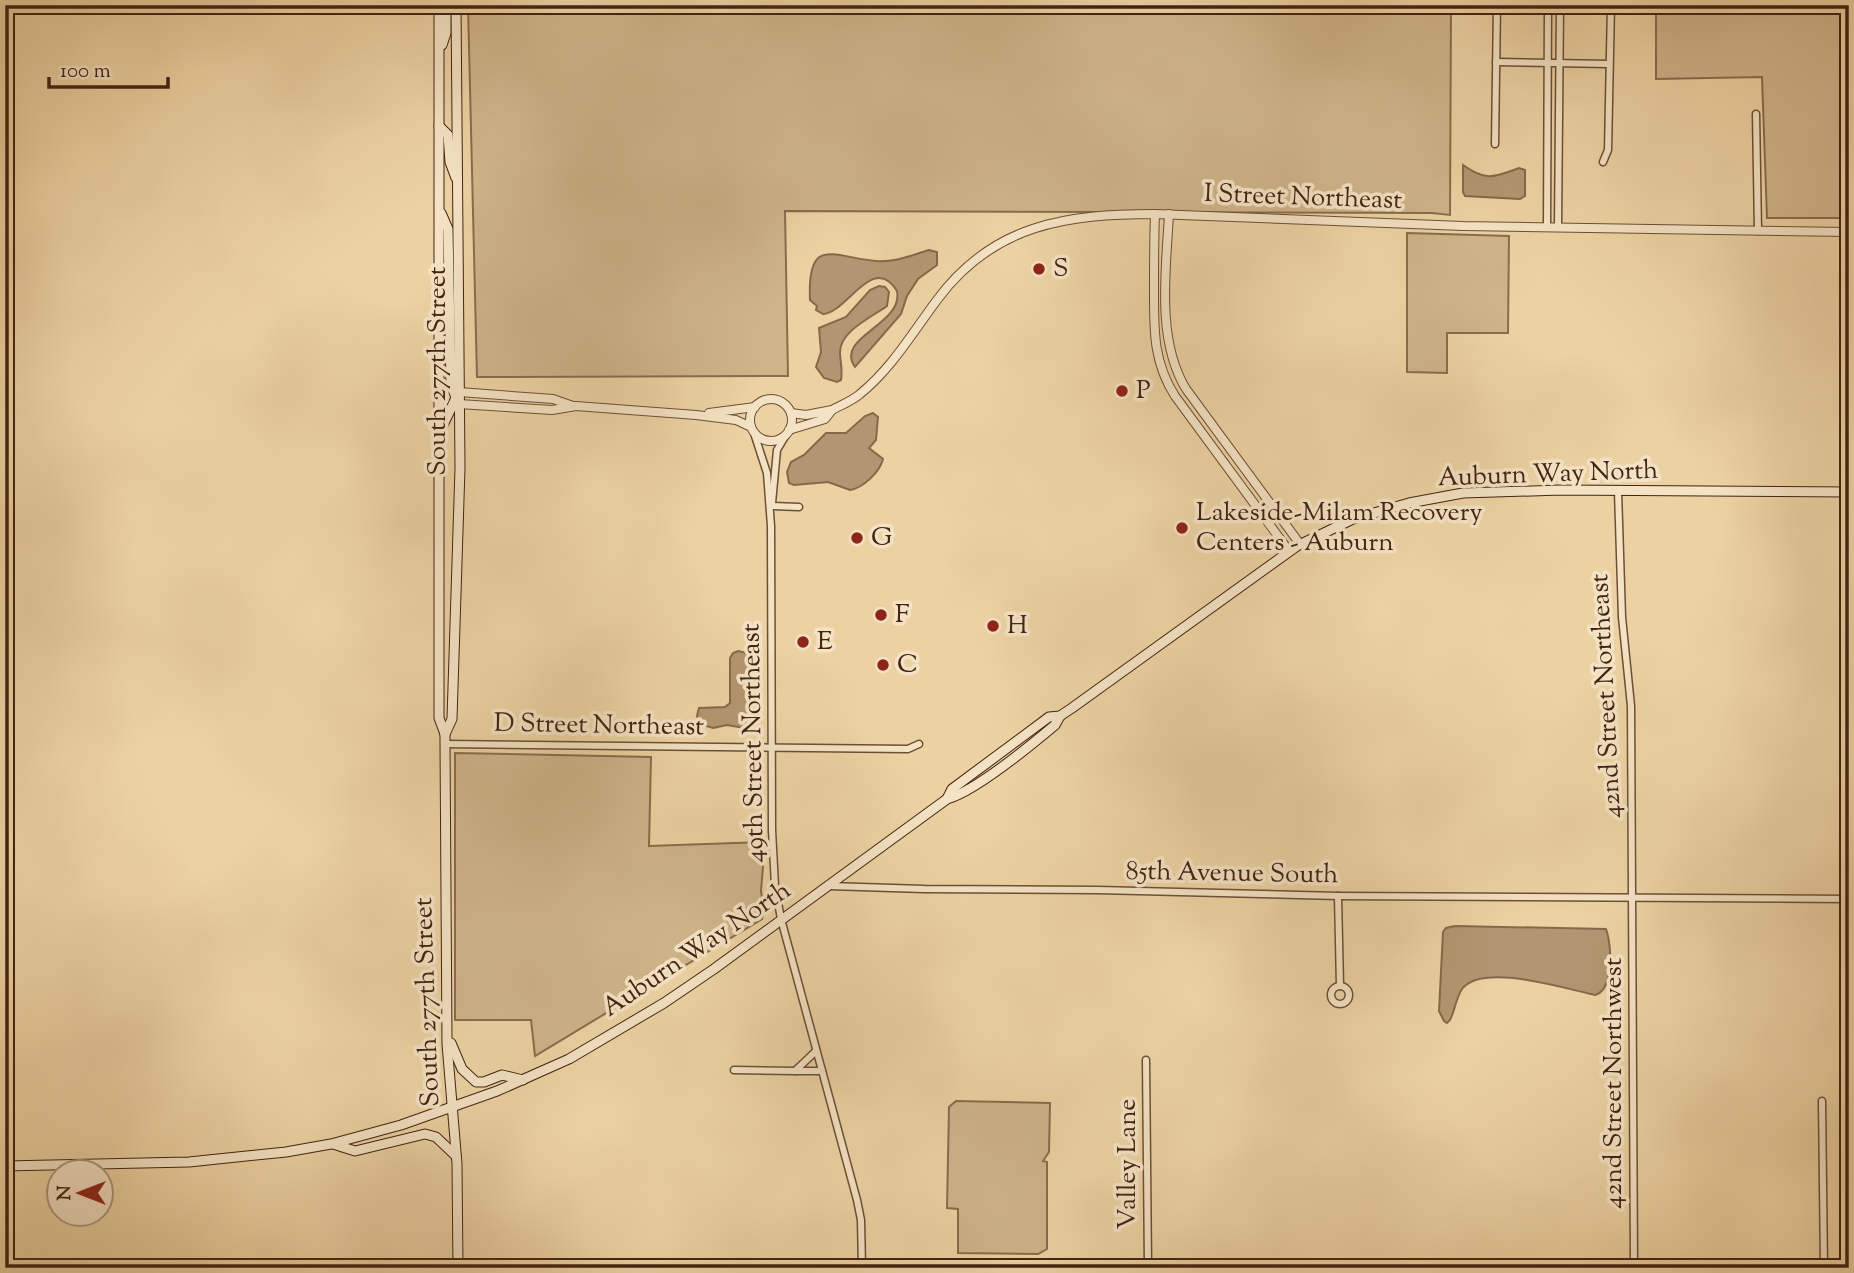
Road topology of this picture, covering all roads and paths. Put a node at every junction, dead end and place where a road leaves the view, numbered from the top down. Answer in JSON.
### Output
{"nodes":[{"id":1,"x":439,"y":5,"type":"edge"},
{"id":2,"x":446,"y":5,"type":"edge"},
{"id":3,"x":456,"y":5,"type":"edge"},
{"id":4,"x":1497,"y":5,"type":"edge"},
{"id":5,"x":1548,"y":5,"type":"edge"},
{"id":6,"x":1560,"y":5,"type":"edge"},
{"id":7,"x":1611,"y":5,"type":"edge"},
{"id":8,"x":439,"y":54,"type":"junction"},
{"id":9,"x":1496,"y":62,"type":"junction"},
{"id":10,"x":1547,"y":63,"type":"junction"},
{"id":11,"x":1560,"y":63,"type":"junction"},
{"id":12,"x":1609,"y":64,"type":"junction"},
{"id":13,"x":1756,"y":114,"type":"dead end"},
{"id":14,"x":439,"y":126,"type":"junction"},
{"id":15,"x":1495,"y":144,"type":"dead end"},
{"id":16,"x":1603,"y":162,"type":"dead end"},
{"id":17,"x":458,"y":183,"type":"junction"},
{"id":18,"x":439,"y":208,"type":"junction"},
{"id":19,"x":1155,"y":214,"type":"junction"},
{"id":20,"x":1169,"y":214,"type":"junction"},
{"id":21,"x":1547,"y":227,"type":"junction"},
{"id":22,"x":1558,"y":227,"type":"junction"},
{"id":23,"x":1758,"y":231,"type":"junction"},
{"id":24,"x":1849,"y":232,"type":"edge"},
{"id":25,"x":458,"y":398,"type":"junction"},
{"id":26,"x":755,"y":407,"type":"junction"},
{"id":27,"x":832,"y":410,"type":"junction"},
{"id":28,"x":791,"y":413,"type":"junction"},
{"id":29,"x":696,"y":415,"type":"junction"},
{"id":30,"x":753,"y":430,"type":"junction"},
{"id":31,"x":788,"y":432,"type":"junction"},
{"id":32,"x":439,"y":446,"type":"junction"},
{"id":33,"x":1618,"y":491,"type":"junction"},
{"id":34,"x":1849,"y":492,"type":"edge"},
{"id":35,"x":772,"y":506,"type":"junction"},
{"id":36,"x":799,"y":507,"type":"dead end"},
{"id":37,"x":771,"y":526,"type":"junction"},
{"id":38,"x":1300,"y":544,"type":"junction"},
{"id":39,"x":1289,"y":551,"type":"junction"},
{"id":40,"x":1058,"y":716,"type":"junction"},
{"id":41,"x":445,"y":739,"type":"junction"},
{"id":42,"x":919,"y":744,"type":"dead end"},
{"id":43,"x":772,"y":747,"type":"junction"},
{"id":44,"x":947,"y":800,"type":"junction"},
{"id":45,"x":828,"y":886,"type":"junction"},
{"id":46,"x":1338,"y":895,"type":"junction"},
{"id":47,"x":1634,"y":899,"type":"junction"},
{"id":48,"x":1849,"y":899,"type":"edge"},
{"id":49,"x":780,"y":919,"type":"junction"},
{"id":50,"x":1340,"y":986,"type":"dead end"},
{"id":51,"x":447,"y":1029,"type":"junction"},
{"id":52,"x":816,"y":1051,"type":"junction"},
{"id":53,"x":1146,"y":1060,"type":"dead end"},
{"id":54,"x":734,"y":1070,"type":"dead end"},
{"id":55,"x":795,"y":1071,"type":"junction"},
{"id":56,"x":822,"y":1071,"type":"junction"},
{"id":57,"x":523,"y":1080,"type":"junction"},
{"id":58,"x":1822,"y":1101,"type":"dead end"},
{"id":59,"x":453,"y":1106,"type":"junction"},
{"id":60,"x":331,"y":1144,"type":"junction"},
{"id":61,"x":456,"y":1156,"type":"junction"},
{"id":62,"x":5,"y":1166,"type":"edge"},
{"id":63,"x":458,"y":1268,"type":"edge"},
{"id":64,"x":862,"y":1268,"type":"edge"},
{"id":65,"x":1148,"y":1268,"type":"edge"},
{"id":66,"x":1634,"y":1268,"type":"edge"},
{"id":67,"x":1824,"y":1268,"type":"edge"}],
"edges":[{"from":1,"to":8,"type":"main road","name":"South 277th Street"},
{"from":2,"to":8,"type":"main road"},
{"from":3,"to":17,"type":"main road","name":"South 277th Street"},
{"from":4,"to":9,"type":"street"},
{"from":5,"to":10,"type":"street"},
{"from":6,"to":11,"type":"street"},
{"from":7,"to":12,"type":"street"},
{"from":8,"to":14,"type":"main road","name":"South 277th Street"},
{"from":9,"to":10,"type":"street"},
{"from":9,"to":15,"type":"street"},
{"from":10,"to":11,"type":"street"},
{"from":10,"to":21,"type":"street"},
{"from":11,"to":12,"type":"street"},
{"from":11,"to":22,"type":"street"},
{"from":12,"to":16,"type":"street"},
{"from":13,"to":23,"type":"street"},
{"from":14,"to":17,"type":"main road"},
{"from":14,"to":18,"type":"main road","name":"South 277th Street"},
{"from":17,"to":25,"type":"main road","name":"South 277th Street"},
{"from":18,"to":25,"type":"main road"},
{"from":18,"to":32,"type":"main road","name":"South 277th Street"},
{"from":19,"to":20,"type":"street","name":"I Street Northeast"},
{"from":19,"to":27,"type":"street","name":"I Street Northeast"},
{"from":19,"to":39,"type":"street"},
{"from":20,"to":21,"type":"street","name":"I Street Northeast"},
{"from":20,"to":38,"type":"street"},
{"from":21,"to":22,"type":"street","name":"I Street Northeast"},
{"from":22,"to":23,"type":"street","name":"I Street Northeast"},
{"from":23,"to":24,"type":"street","name":"I Street Northeast"},
{"from":25,"to":29,"type":"street"},
{"from":25,"to":32,"type":"main road"},
{"from":25,"to":41,"type":"main road","name":"South 277th Street"},
{"from":26,"to":28,"type":"street"},
{"from":26,"to":29,"type":"street"},
{"from":26,"to":30,"type":"street"},
{"from":27,"to":28,"type":"street","name":"I Street Northeast"},
{"from":27,"to":31,"type":"street","name":"I Street Northeast"},
{"from":28,"to":31,"type":"street"},
{"from":29,"to":30,"type":"street"},
{"from":30,"to":31,"type":"street"},
{"from":30,"to":37,"type":"street","name":"49th Street Northeast"},
{"from":31,"to":35,"type":"street","name":"49th Street Northeast"},
{"from":32,"to":41,"type":"main road","name":"South 277th Street"},
{"from":33,"to":34,"type":"main road","name":"Auburn Way North"},
{"from":33,"to":38,"type":"main road","name":"Auburn Way North"},
{"from":33,"to":47,"type":"street","name":"42nd Street Northeast"},
{"from":35,"to":36,"type":"street"},
{"from":35,"to":37,"type":"street","name":"49th Street Northeast"},
{"from":37,"to":43,"type":"street","name":"49th Street Northeast"},
{"from":38,"to":39,"type":"main road","name":"Auburn Way North"},
{"from":39,"to":40,"type":"main road","name":"Auburn Way North"},
{"from":40,"to":44,"type":"main road","name":"Auburn Way North"},
{"from":40,"to":44,"type":"main road","name":"Auburn Way North"},
{"from":41,"to":43,"type":"street","name":"D Street Northeast"},
{"from":41,"to":51,"type":"main road","name":"South 277th Street"},
{"from":42,"to":43,"type":"street","name":"D Street Northeast"},
{"from":43,"to":49,"type":"street","name":"49th Street Northeast"},
{"from":44,"to":45,"type":"main road","name":"Auburn Way North"},
{"from":45,"to":46,"type":"street","name":"85th Avenue South"},
{"from":45,"to":49,"type":"main road","name":"Auburn Way North"},
{"from":46,"to":47,"type":"street","name":"85th Avenue South"},
{"from":46,"to":50,"type":"street"},
{"from":47,"to":48,"type":"street","name":"85th Avenue South"},
{"from":47,"to":66,"type":"street","name":"42nd Street Northwest"},
{"from":49,"to":52,"type":"street","name":"49th Street Northeast"},
{"from":49,"to":57,"type":"main road","name":"Auburn Way North"},
{"from":51,"to":57,"type":"main road"},
{"from":51,"to":59,"type":"main road","name":"South 277th Street"},
{"from":52,"to":55,"type":"street"},
{"from":52,"to":56,"type":"street","name":"49th Street Northeast"},
{"from":53,"to":65,"type":"street","name":"Valley Lane"},
{"from":54,"to":55,"type":"street"},
{"from":55,"to":56,"type":"street"},
{"from":56,"to":64,"type":"street","name":"49th Street Northeast"},
{"from":57,"to":59,"type":"main road","name":"Auburn Way North"},
{"from":58,"to":67,"type":"street"},
{"from":59,"to":60,"type":"main road","name":"Auburn Way North"},
{"from":59,"to":61,"type":"main road","name":"South 277th Street"},
{"from":60,"to":61,"type":"main road"},
{"from":60,"to":62,"type":"main road"},
{"from":61,"to":63,"type":"main road","name":"South 277th Street"}]}
